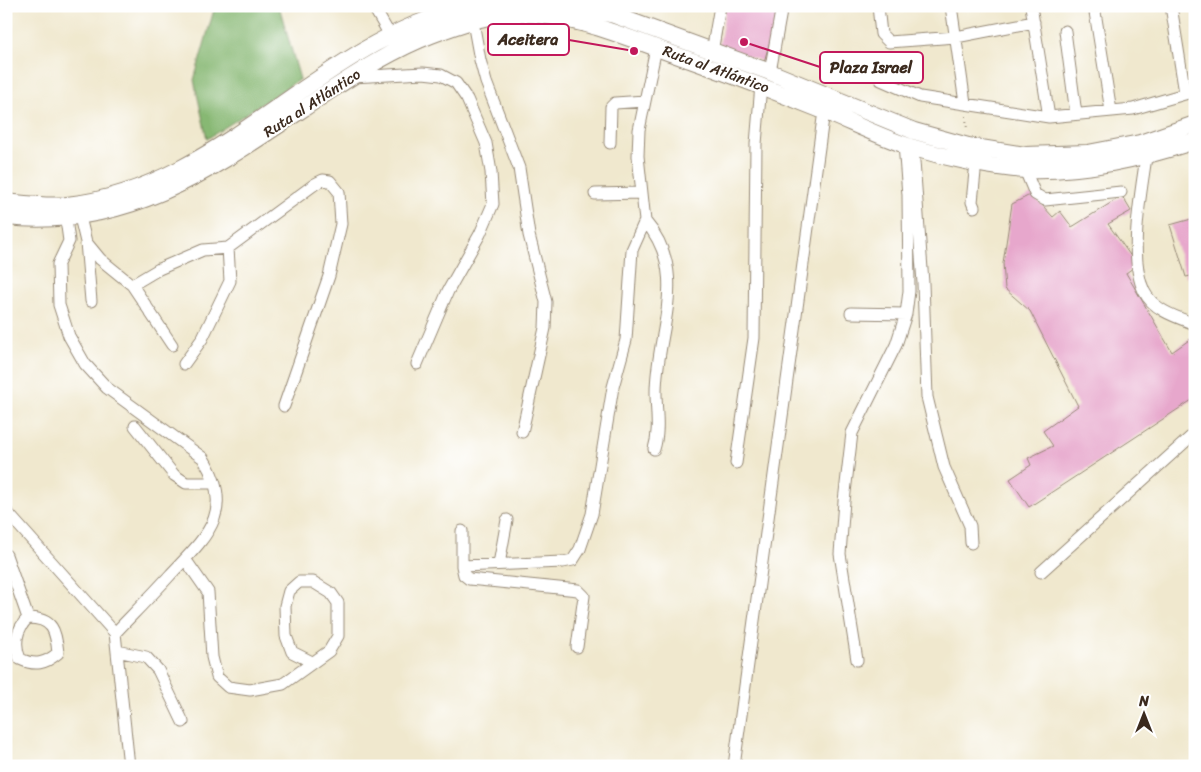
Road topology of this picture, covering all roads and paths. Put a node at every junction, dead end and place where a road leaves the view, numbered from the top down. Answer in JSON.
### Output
{"nodes":[{"id":1,"x":373,"y":6,"type":"edge"},
{"id":2,"x":574,"y":6,"type":"edge"},
{"id":3,"x":720,"y":6,"type":"edge"},
{"id":4,"x":782,"y":6,"type":"edge"},
{"id":5,"x":878,"y":6,"type":"edge"},
{"id":6,"x":951,"y":6,"type":"edge"},
{"id":7,"x":1032,"y":6,"type":"edge"},
{"id":8,"x":1094,"y":6,"type":"edge"},
{"id":9,"x":1170,"y":6,"type":"edge"},
{"id":10,"x":475,"y":14,"type":"edge"},
{"id":11,"x":1034,"y":22,"type":"junction"},
{"id":12,"x":1065,"y":31,"type":"dead end"},
{"id":13,"x":391,"y":37,"type":"junction"},
{"id":14,"x":956,"y":37,"type":"junction"},
{"id":15,"x":656,"y":48,"type":"junction"},
{"id":16,"x":712,"y":52,"type":"junction"},
{"id":17,"x":351,"y":77,"type":"junction"},
{"id":18,"x":766,"y":79,"type":"junction"},
{"id":19,"x":881,"y":80,"type":"dead end"},
{"id":20,"x":1190,"y":92,"type":"edge"},
{"id":21,"x":645,"y":102,"type":"junction"},
{"id":22,"x":965,"y":103,"type":"junction"},
{"id":23,"x":1111,"y":110,"type":"junction"},
{"id":24,"x":824,"y":111,"type":"junction"},
{"id":25,"x":1076,"y":114,"type":"junction"},
{"id":26,"x":1048,"y":117,"type":"junction"},
{"id":27,"x":1195,"y":124,"type":"edge"},
{"id":28,"x":1195,"y":141,"type":"edge"},
{"id":29,"x":610,"y":142,"type":"dead end"},
{"id":30,"x":909,"y":146,"type":"junction"},
{"id":31,"x":968,"y":146,"type":"junction"},
{"id":32,"x":1146,"y":157,"type":"junction"},
{"id":33,"x":976,"y":162,"type":"junction"},
{"id":34,"x":1025,"y":170,"type":"junction"},
{"id":35,"x":1121,"y":192,"type":"dead end"},
{"id":36,"x":641,"y":193,"type":"junction"},
{"id":37,"x":596,"y":194,"type":"dead end"},
{"id":38,"x":6,"y":202,"type":"edge"},
{"id":39,"x":974,"y":207,"type":"dead end"},
{"id":40,"x":6,"y":217,"type":"edge"},
{"id":41,"x":73,"y":218,"type":"junction"},
{"id":42,"x":645,"y":221,"type":"junction"},
{"id":43,"x":86,"y":242,"type":"junction"},
{"id":44,"x":228,"y":248,"type":"junction"},
{"id":45,"x":132,"y":285,"type":"junction"},
{"id":46,"x":91,"y":301,"type":"dead end"},
{"id":47,"x":851,"y":313,"type":"dead end"},
{"id":48,"x":906,"y":314,"type":"junction"},
{"id":49,"x":1195,"y":324,"type":"edge"},
{"id":50,"x":172,"y":345,"type":"dead end"},
{"id":51,"x":184,"y":364,"type":"dead end"},
{"id":52,"x":417,"y":364,"type":"dead end"},
{"id":53,"x":284,"y":406,"type":"dead end"},
{"id":54,"x":135,"y":426,"type":"dead end"},
{"id":55,"x":522,"y":432,"type":"dead end"},
{"id":56,"x":1195,"y":433,"type":"edge"},
{"id":57,"x":654,"y":449,"type":"dead end"},
{"id":58,"x":736,"y":462,"type":"dead end"},
{"id":59,"x":215,"y":483,"type":"junction"},
{"id":60,"x":6,"y":511,"type":"edge"},
{"id":61,"x":507,"y":520,"type":"dead end"},
{"id":62,"x":462,"y":531,"type":"dead end"},
{"id":63,"x":972,"y":543,"type":"dead end"},
{"id":64,"x":6,"y":554,"type":"edge"},
{"id":65,"x":186,"y":559,"type":"junction"},
{"id":66,"x":499,"y":564,"type":"junction"},
{"id":67,"x":462,"y":566,"type":"junction"},
{"id":68,"x":1042,"y":572,"type":"dead end"},
{"id":69,"x":28,"y":618,"type":"junction"},
{"id":70,"x":115,"y":633,"type":"junction"},
{"id":71,"x":577,"y":647,"type":"dead end"},
{"id":72,"x":117,"y":651,"type":"junction"},
{"id":73,"x":857,"y":660,"type":"dead end"},
{"id":74,"x":312,"y":662,"type":"junction"},
{"id":75,"x":183,"y":722,"type":"dead end"},
{"id":76,"x":127,"y":753,"type":"junction"},
{"id":77,"x":121,"y":766,"type":"edge"},
{"id":78,"x":129,"y":766,"type":"edge"},
{"id":79,"x":734,"y":766,"type":"edge"}],
"edges":[{"from":1,"to":13,"type":"street"},
{"from":2,"to":16,"type":"highway","name":"Ruta al Atlántico"},
{"from":3,"to":16,"type":"street"},
{"from":4,"to":18,"type":"street"},
{"from":5,"to":14,"type":"street"},
{"from":6,"to":14,"type":"street"},
{"from":7,"to":11,"type":"street"},
{"from":8,"to":23,"type":"street"},
{"from":9,"to":20,"type":"street"},
{"from":10,"to":13,"type":"highway","name":"Ruta al Atlántico"},
{"from":10,"to":15,"type":"highway","name":"Ruta al Atlántico"},
{"from":10,"to":17,"type":"highway","name":"Ruta al Atlántico"},
{"from":10,"to":55,"type":"street"},
{"from":11,"to":14,"type":"street"},
{"from":11,"to":26,"type":"street"},
{"from":12,"to":25,"type":"street"},
{"from":13,"to":38,"type":"highway","name":"Ruta al Atlántico"},
{"from":14,"to":22,"type":"street"},
{"from":15,"to":18,"type":"highway","name":"Ruta al Atlántico"},
{"from":15,"to":21,"type":"street"},
{"from":16,"to":18,"type":"highway","name":"Ruta al Atlántico"},
{"from":17,"to":41,"type":"highway","name":"Ruta al Atlántico"},
{"from":17,"to":52,"type":"street"},
{"from":18,"to":24,"type":"highway","name":"Ruta al Atlántico"},
{"from":18,"to":31,"type":"highway","name":"Ruta al Atlántico"},
{"from":18,"to":58,"type":"street"},
{"from":19,"to":22,"type":"street"},
{"from":20,"to":23,"type":"street"},
{"from":21,"to":29,"type":"street"},
{"from":21,"to":36,"type":"street"},
{"from":22,"to":26,"type":"street"},
{"from":22,"to":31,"type":"path"},
{"from":23,"to":25,"type":"street"},
{"from":24,"to":30,"type":"highway","name":"Ruta al Atlántico"},
{"from":24,"to":79,"type":"street"},
{"from":25,"to":26,"type":"street"},
{"from":27,"to":31,"type":"highway","name":"Ruta al Atlántico"},
{"from":28,"to":32,"type":"highway","name":"Ruta al Atlántico"},
{"from":30,"to":33,"type":"highway","name":"Ruta al Atlántico"},
{"from":30,"to":48,"type":"street"},
{"from":30,"to":63,"type":"street"},
{"from":32,"to":34,"type":"highway","name":"Ruta al Atlántico"},
{"from":32,"to":49,"type":"street"},
{"from":33,"to":34,"type":"highway","name":"Ruta al Atlántico"},
{"from":33,"to":39,"type":"street"},
{"from":34,"to":35,"type":"street"},
{"from":36,"to":37,"type":"street"},
{"from":36,"to":42,"type":"street"},
{"from":40,"to":41,"type":"highway","name":"Ruta al Atlántico"},
{"from":41,"to":43,"type":"street"},
{"from":41,"to":59,"type":"street"},
{"from":42,"to":57,"type":"street"},
{"from":42,"to":66,"type":"street"},
{"from":43,"to":45,"type":"street"},
{"from":43,"to":46,"type":"street"},
{"from":44,"to":45,"type":"street"},
{"from":44,"to":51,"type":"street"},
{"from":44,"to":53,"type":"street"},
{"from":45,"to":50,"type":"street"},
{"from":47,"to":48,"type":"street"},
{"from":48,"to":73,"type":"street"},
{"from":54,"to":59,"type":"street"},
{"from":56,"to":68,"type":"street"},
{"from":59,"to":65,"type":"street"},
{"from":60,"to":70,"type":"street"},
{"from":61,"to":66,"type":"street"},
{"from":62,"to":67,"type":"street"},
{"from":64,"to":69,"type":"street"},
{"from":65,"to":70,"type":"street"},
{"from":65,"to":74,"type":"street"},
{"from":66,"to":67,"type":"street"},
{"from":67,"to":71,"type":"street"},
{"from":69,"to":69,"type":"street"},
{"from":70,"to":72,"type":"street"},
{"from":72,"to":75,"type":"street"},
{"from":72,"to":76,"type":"street"},
{"from":74,"to":74,"type":"street"},
{"from":76,"to":77,"type":"street"},
{"from":76,"to":78,"type":"street"}]}
